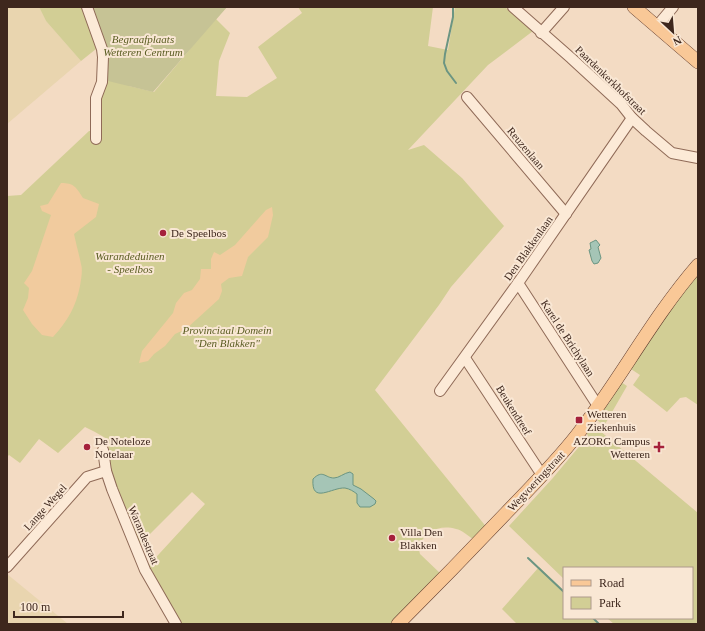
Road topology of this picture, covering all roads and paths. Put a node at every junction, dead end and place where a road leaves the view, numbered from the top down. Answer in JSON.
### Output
{"nodes":[{"id":1,"x":87,"y":7,"type":"edge"},
{"id":2,"x":513,"y":7,"type":"edge"},
{"id":3,"x":564,"y":7,"type":"edge"},
{"id":4,"x":634,"y":7,"type":"edge"},
{"id":5,"x":673,"y":7,"type":"edge"},
{"id":6,"x":657,"y":26,"type":"junction"},
{"id":7,"x":541,"y":33,"type":"junction"},
{"id":8,"x":698,"y":62,"type":"edge"},
{"id":9,"x":467,"y":97,"type":"dead end"},
{"id":10,"x":632,"y":118,"type":"junction"},
{"id":11,"x":96,"y":139,"type":"dead end"},
{"id":12,"x":698,"y":158,"type":"edge"},
{"id":13,"x":566,"y":214,"type":"junction"},
{"id":14,"x":698,"y":265,"type":"edge"},
{"id":15,"x":518,"y":283,"type":"junction"},
{"id":16,"x":465,"y":358,"type":"junction"},
{"id":17,"x":440,"y":391,"type":"dead end"},
{"id":18,"x":598,"y":406,"type":"junction"},
{"id":19,"x":103,"y":450,"type":"dead end"},
{"id":20,"x":106,"y":472,"type":"junction"},
{"id":21,"x":542,"y":475,"type":"junction"},
{"id":22,"x":7,"y":567,"type":"edge"},
{"id":23,"x":176,"y":624,"type":"edge"},
{"id":24,"x":398,"y":624,"type":"edge"}],
"edges":[{"from":1,"to":11,"type":"street"},
{"from":2,"to":7,"type":"street","name":"Paardenkerkhofstraat"},
{"from":3,"to":7,"type":"street"},
{"from":4,"to":6,"type":"main road"},
{"from":5,"to":6,"type":"street"},
{"from":6,"to":8,"type":"main road"},
{"from":7,"to":10,"type":"street","name":"Paardenkerkhofstraat"},
{"from":9,"to":13,"type":"street","name":"Reuzenlaan"},
{"from":10,"to":12,"type":"street","name":"Paardenkerkhofstraat"},
{"from":10,"to":13,"type":"street","name":"Den Blakkenlaan"},
{"from":13,"to":15,"type":"street","name":"Den Blakkenlaan"},
{"from":14,"to":18,"type":"main road","name":"Wegvoeringstraat"},
{"from":15,"to":16,"type":"street","name":"Den Blakkenlaan"},
{"from":15,"to":18,"type":"street","name":"Karel de Brichylaan"},
{"from":16,"to":17,"type":"street","name":"Den Blakkenlaan"},
{"from":16,"to":21,"type":"street","name":"Beukendreef"},
{"from":18,"to":21,"type":"main road","name":"Wegvoeringstraat"},
{"from":19,"to":20,"type":"street","name":"Warandestraat"},
{"from":20,"to":22,"type":"street","name":"Lange Wegel"},
{"from":20,"to":23,"type":"street","name":"Warandestraat"},
{"from":21,"to":24,"type":"main road","name":"Wegvoeringstraat"}]}
